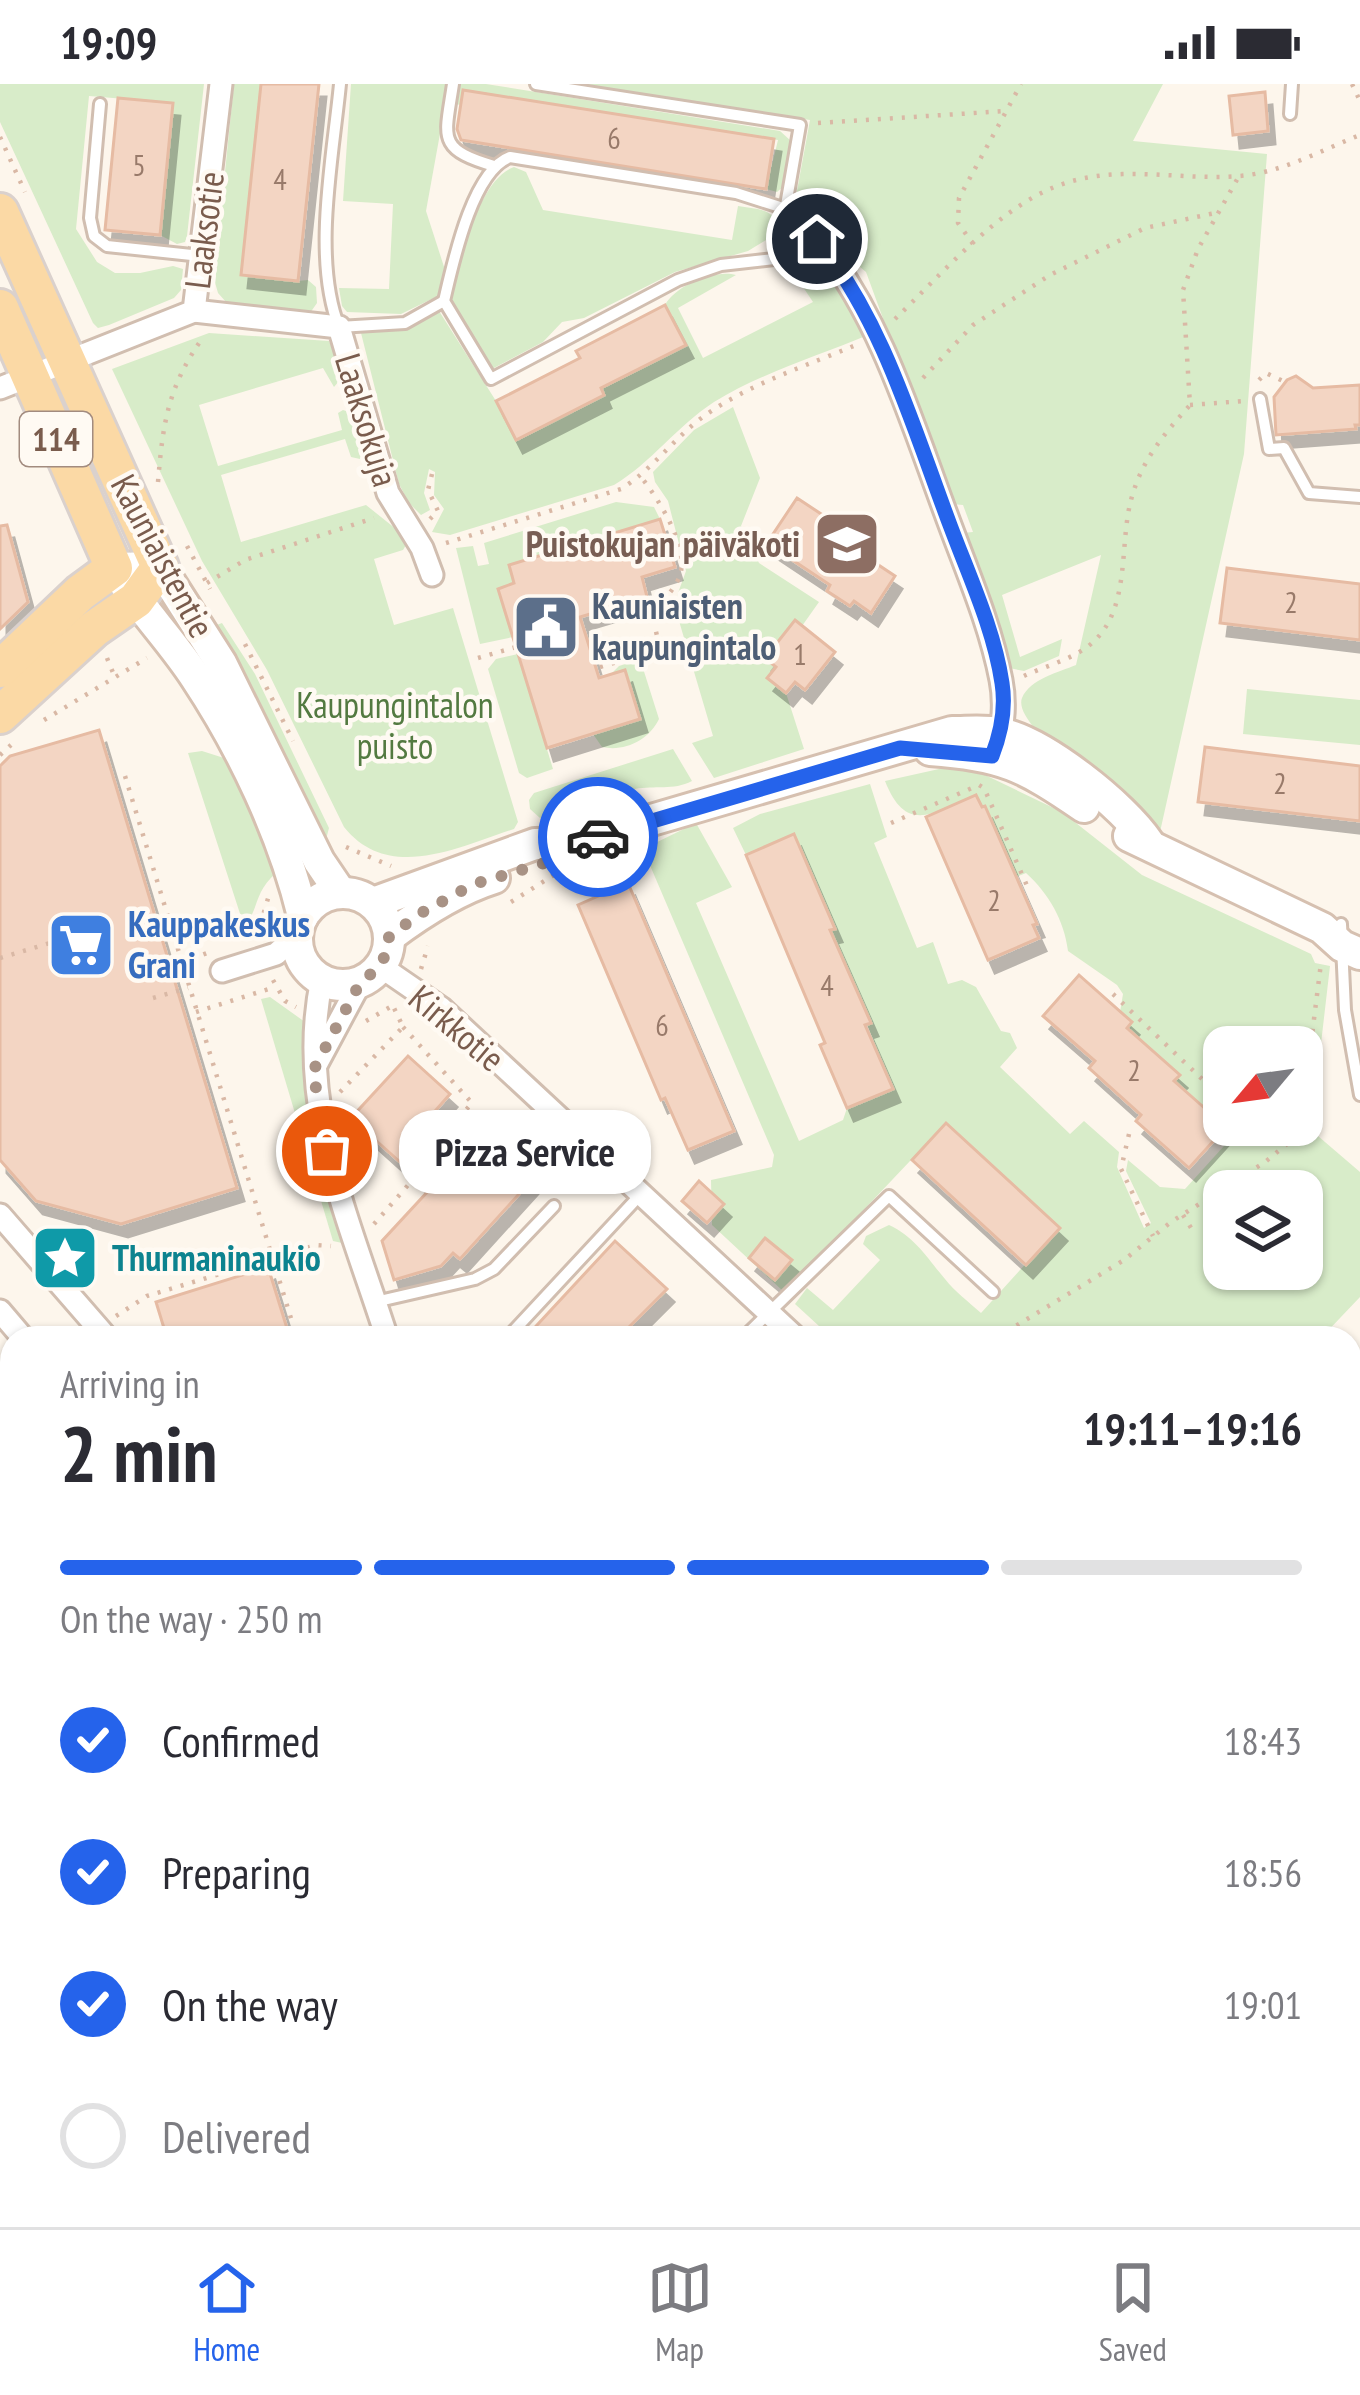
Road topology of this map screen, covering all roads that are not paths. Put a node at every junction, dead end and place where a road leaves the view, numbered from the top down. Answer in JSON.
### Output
{"nodes":[{"id":1,"x":221,"y":84,"type":"edge"},
{"id":2,"x":340,"y":84,"type":"edge"},
{"id":3,"x":453,"y":84,"type":"edge"},
{"id":4,"x":536,"y":84,"type":"edge"},
{"id":5,"x":1292,"y":84,"type":"edge"},
{"id":6,"x":100,"y":104,"type":"dead end"},
{"id":7,"x":1290,"y":114,"type":"dead end"},
{"id":8,"x":494,"y":166,"type":"junction"},
{"id":9,"x":784,"y":211,"type":"junction"},
{"id":10,"x":0,"y":212,"type":"edge"},
{"id":11,"x":817,"y":239,"type":"junction"},
{"id":12,"x":201,"y":256,"type":"junction"},
{"id":13,"x":444,"y":302,"type":"junction"},
{"id":14,"x":0,"y":308,"type":"edge"},
{"id":15,"x":195,"y":323,"type":"junction"},
{"id":16,"x":339,"y":327,"type":"junction"},
{"id":17,"x":68,"y":360,"type":"junction"},
{"id":18,"x":14,"y":381,"type":"edge"},
{"id":19,"x":1260,"y":400,"type":"road end"},
{"id":20,"x":1360,"y":497,"type":"edge"},
{"id":21,"x":160,"y":567,"type":"junction"},
{"id":22,"x":114,"y":568,"type":"junction"},
{"id":23,"x":431,"y":575,"type":"dead end"},
{"id":24,"x":136,"y":600,"type":"junction"},
{"id":25,"x":0,"y":669,"type":"edge"},
{"id":26,"x":6,"y":729,"type":"edge"},
{"id":27,"x":997,"y":744,"type":"junction"},
{"id":28,"x":340,"y":892,"type":"junction"},
{"id":29,"x":417,"y":900,"type":"junction"},
{"id":30,"x":373,"y":903,"type":"junction"},
{"id":31,"x":299,"y":926,"type":"junction"},
{"id":32,"x":389,"y":936,"type":"junction"},
{"id":33,"x":1345,"y":940,"type":"edge"},
{"id":34,"x":219,"y":960,"type":"road end"},
{"id":35,"x":370,"y":974,"type":"junction"},
{"id":36,"x":322,"y":979,"type":"junction"},
{"id":37,"x":313,"y":1071,"type":"junction"},
{"id":38,"x":1360,"y":1095,"type":"edge"},
{"id":39,"x":640,"y":1194,"type":"junction"},
{"id":40,"x":554,"y":1205,"type":"dead end"},
{"id":41,"x":0,"y":1215,"type":"edge"},
{"id":42,"x":993,"y":1292,"type":"dead end"},
{"id":43,"x":375,"y":1302,"type":"junction"},
{"id":44,"x":770,"y":1314,"type":"junction"},
{"id":45,"x":97,"y":1326,"type":"edge"},
{"id":46,"x":383,"y":1326,"type":"edge"},
{"id":47,"x":518,"y":1326,"type":"edge"},
{"id":48,"x":756,"y":1326,"type":"edge"},
{"id":49,"x":783,"y":1326,"type":"edge"}],
"edges":[{"from":1,"to":12,"type":"street","name":"Laaksotie"},
{"from":2,"to":16,"type":"lane"},
{"from":3,"to":8,"type":"lane"},
{"from":4,"to":9,"type":"lane"},
{"from":5,"to":7,"type":"lane"},
{"from":6,"to":12,"type":"lane"},
{"from":8,"to":9,"type":"lane"},
{"from":8,"to":13,"type":"lane"},
{"from":9,"to":11,"type":"lane"},
{"from":10,"to":17,"type":"main road","name":"Kauniaistentie","number":"114"},
{"from":11,"to":13,"type":"lane"},
{"from":11,"to":27,"type":"street"},
{"from":12,"to":15,"type":"street","name":"Laaksotie"},
{"from":13,"to":16,"type":"lane"},
{"from":14,"to":18,"type":"main road","name":"Kauniaistentie","number":"114"},
{"from":15,"to":16,"type":"street","name":"Laaksokuja"},
{"from":15,"to":17,"type":"street","name":"Laaksotie"},
{"from":16,"to":23,"type":"street","name":"Laaksokuja"},
{"from":17,"to":18,"type":"street","name":"Laaksotie"},
{"from":17,"to":21,"type":"main road","name":"Kauniaistentie","number":"114"},
{"from":18,"to":22,"type":"main road","name":"Kauniaistentie","number":"114"},
{"from":19,"to":20,"type":"lane"},
{"from":21,"to":22,"type":"main road"},
{"from":21,"to":24,"type":"main road"},
{"from":21,"to":28,"type":"main road","name":"Kauniaistentie"},
{"from":22,"to":24,"type":"main road","name":"Kauniaistentie"},
{"from":22,"to":25,"type":"main road"},
{"from":24,"to":26,"type":"main road"},
{"from":24,"to":31,"type":"main road","name":"Kauniaistentie"},
{"from":27,"to":29,"type":"main road"},
{"from":27,"to":33,"type":"main road"},
{"from":28,"to":30,"type":"main road"},
{"from":28,"to":31,"type":"main road"},
{"from":29,"to":30,"type":"main road"},
{"from":29,"to":32,"type":"main road"},
{"from":30,"to":32,"type":"main road"},
{"from":31,"to":34,"type":"street"},
{"from":31,"to":36,"type":"main road"},
{"from":32,"to":35,"type":"main road"},
{"from":33,"to":38,"type":"lane"},
{"from":35,"to":36,"type":"main road"},
{"from":35,"to":37,"type":"street"},
{"from":35,"to":39,"type":"street","name":"Kirkkotie"},
{"from":36,"to":37,"type":"street"},
{"from":37,"to":43,"type":"street"},
{"from":39,"to":44,"type":"street","name":"Kirkkotie"},
{"from":39,"to":47,"type":"lane"},
{"from":40,"to":43,"type":"lane"},
{"from":41,"to":45,"type":"street"},
{"from":42,"to":44,"type":"lane"},
{"from":43,"to":46,"type":"street"},
{"from":44,"to":48,"type":"lane"},
{"from":44,"to":49,"type":"street","name":"Kirkkotie"}]}
